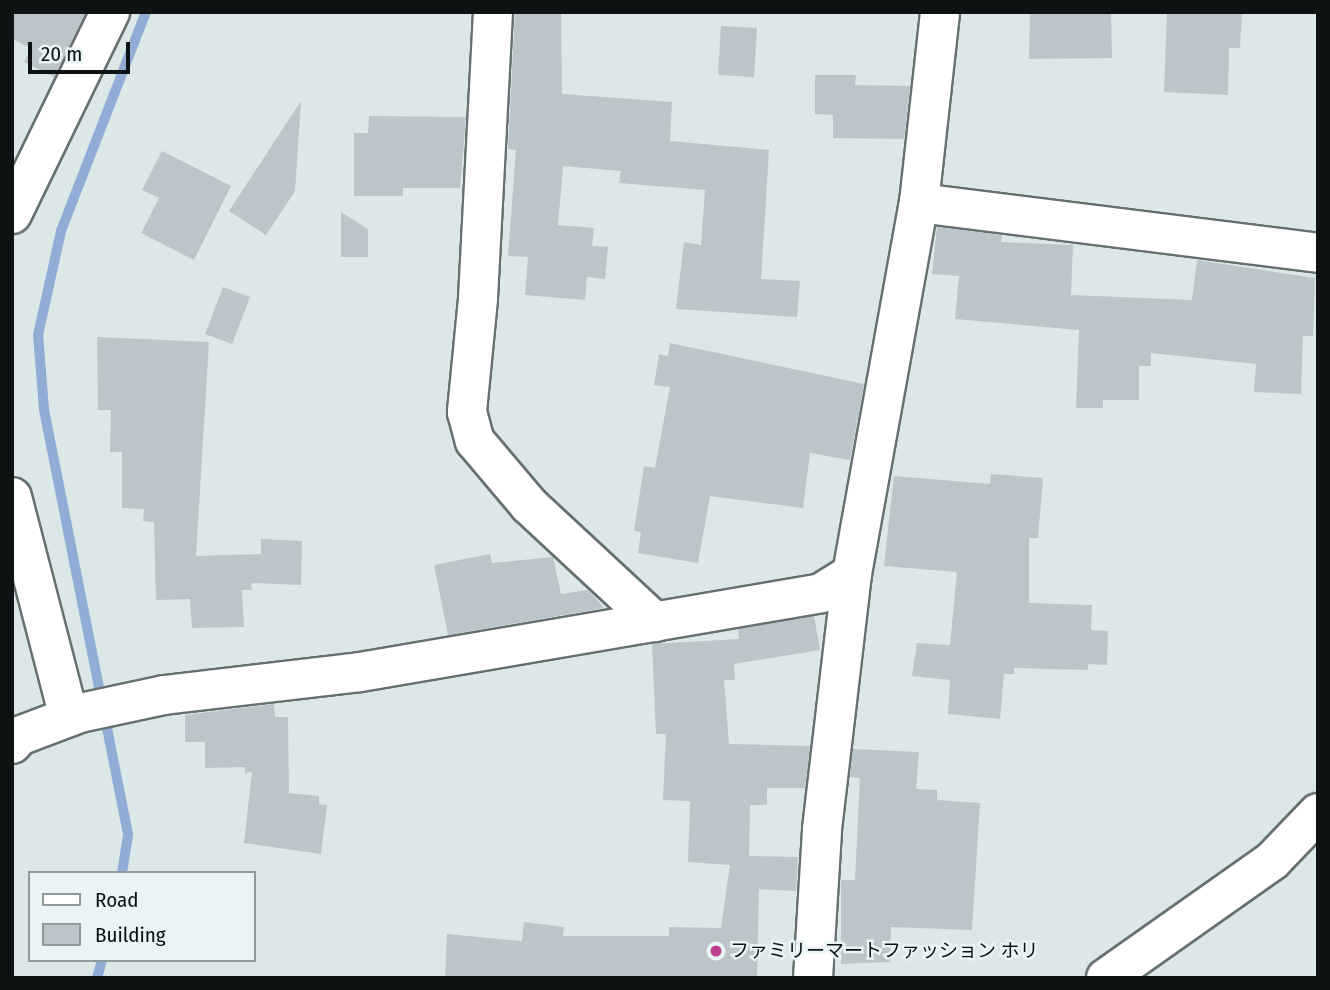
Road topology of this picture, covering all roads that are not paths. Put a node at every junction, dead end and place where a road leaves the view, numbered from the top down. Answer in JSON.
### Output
{"nodes":[{"id":1,"x":110,"y":12,"type":"edge"},
{"id":2,"x":493,"y":12,"type":"edge"},
{"id":3,"x":940,"y":12,"type":"edge"},
{"id":4,"x":919,"y":203,"type":"junction"},
{"id":5,"x":12,"y":214,"type":"edge"},
{"id":6,"x":1318,"y":253,"type":"edge"},
{"id":7,"x":12,"y":496,"type":"edge"},
{"id":8,"x":852,"y":574,"type":"junction"},
{"id":9,"x":655,"y":622,"type":"junction"},
{"id":10,"x":75,"y":715,"type":"junction"},
{"id":11,"x":12,"y":744,"type":"edge"},
{"id":12,"x":1318,"y":813,"type":"edge"},
{"id":13,"x":813,"y":978,"type":"edge"},
{"id":14,"x":1106,"y":978,"type":"edge"}],
"edges":[{"from":1,"to":5,"type":"street"},
{"from":2,"to":9,"type":"street"},
{"from":3,"to":4,"type":"street"},
{"from":4,"to":6,"type":"street"},
{"from":4,"to":8,"type":"street"},
{"from":7,"to":10,"type":"street"},
{"from":8,"to":9,"type":"street"},
{"from":8,"to":13,"type":"street"},
{"from":9,"to":10,"type":"street"},
{"from":10,"to":11,"type":"street"},
{"from":12,"to":14,"type":"street"}]}
